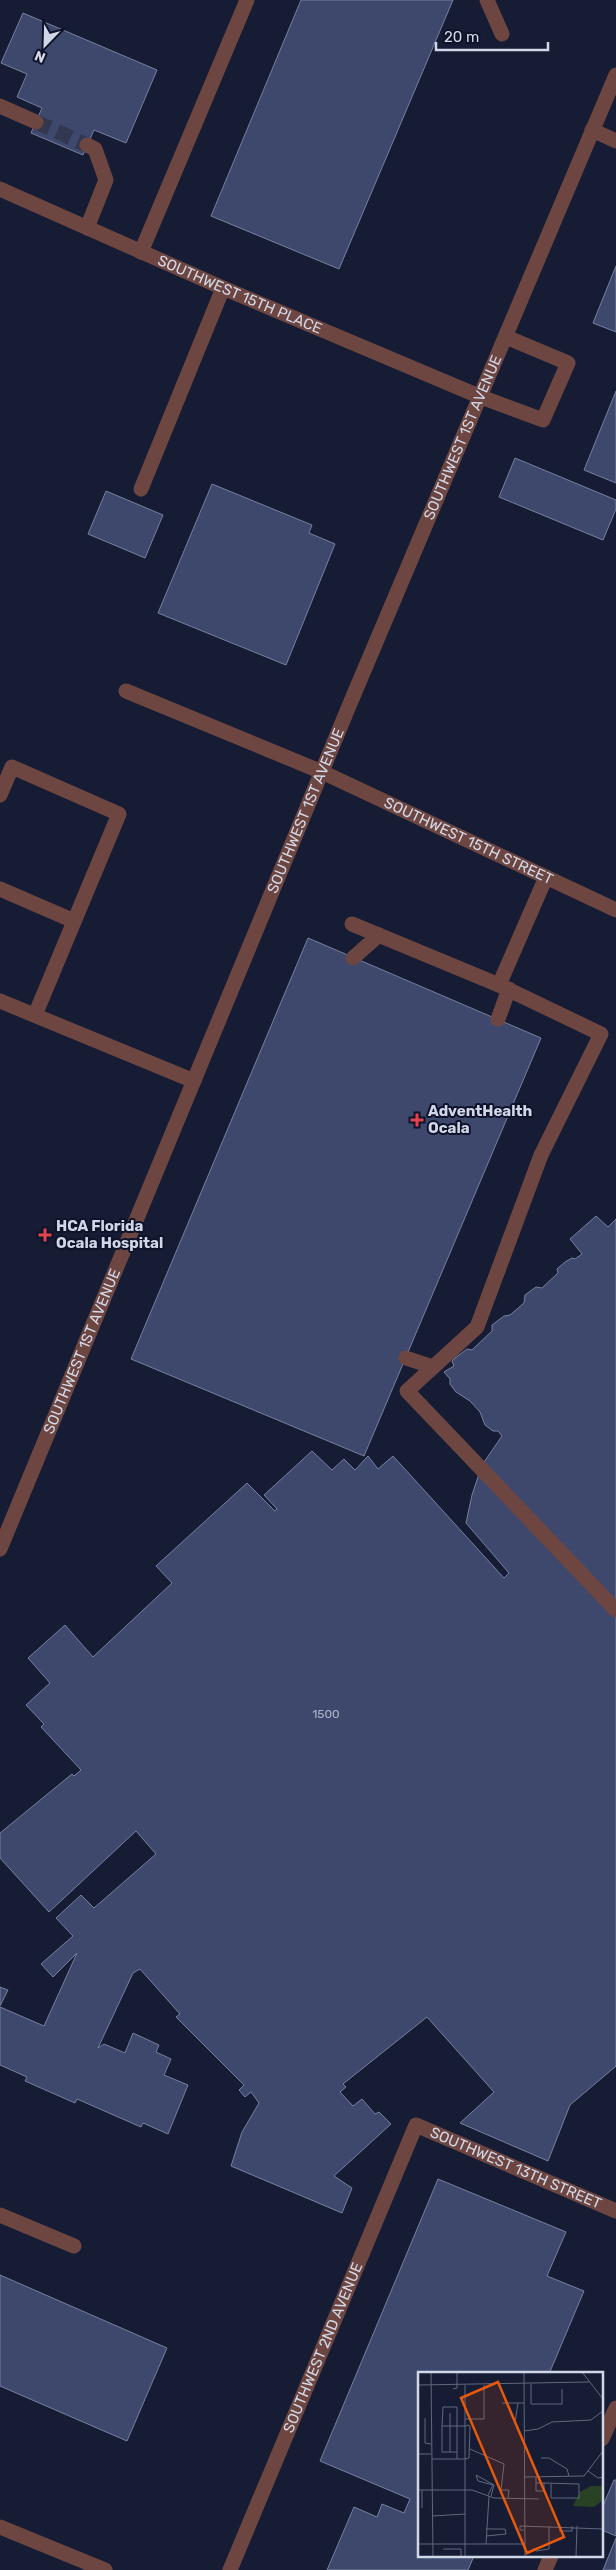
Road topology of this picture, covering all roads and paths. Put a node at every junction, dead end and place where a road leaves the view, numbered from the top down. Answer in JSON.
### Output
{"nodes":[{"id":1,"x":247,"y":0,"type":"edge"},
{"id":2,"x":487,"y":0,"type":"edge"},
{"id":3,"x":502,"y":34,"type":"dead end"},
{"id":4,"x":616,"y":75,"type":"edge"},
{"id":5,"x":0,"y":106,"type":"edge"},
{"id":6,"x":36,"y":122,"type":"tunnel mouth"},
{"id":7,"x":592,"y":130,"type":"junction"},
{"id":8,"x":616,"y":141,"type":"edge"},
{"id":9,"x":87,"y":145,"type":"tunnel mouth"},
{"id":10,"x":0,"y":189,"type":"edge"},
{"id":11,"x":87,"y":228,"type":"junction"},
{"id":12,"x":140,"y":252,"type":"junction"},
{"id":13,"x":223,"y":288,"type":"junction"},
{"id":14,"x":506,"y":337,"type":"junction"},
{"id":15,"x":481,"y":397,"type":"junction"},
{"id":16,"x":141,"y":489,"type":"dead end"},
{"id":17,"x":126,"y":691,"type":"dead end"},
{"id":18,"x":322,"y":772,"type":"junction"},
{"id":19,"x":0,"y":795,"type":"edge"},
{"id":20,"x":546,"y":877,"type":"junction"},
{"id":21,"x":0,"y":889,"type":"edge"},
{"id":22,"x":616,"y":910,"type":"edge"},
{"id":23,"x":74,"y":921,"type":"junction"},
{"id":24,"x":352,"y":924,"type":"dead end"},
{"id":25,"x":379,"y":935,"type":"junction"},
{"id":26,"x":354,"y":958,"type":"dead end"},
{"id":27,"x":504,"y":987,"type":"junction"},
{"id":28,"x":0,"y":1000,"type":"edge"},
{"id":29,"x":35,"y":1015,"type":"junction"},
{"id":30,"x":498,"y":1020,"type":"dead end"},
{"id":31,"x":194,"y":1081,"type":"junction"},
{"id":32,"x":406,"y":1358,"type":"dead end"},
{"id":33,"x":433,"y":1367,"type":"junction"},
{"id":34,"x":0,"y":1549,"type":"edge"},
{"id":35,"x":616,"y":1610,"type":"edge"},
{"id":36,"x":416,"y":2125,"type":"joint"},
{"id":37,"x":616,"y":2211,"type":"edge"},
{"id":38,"x":0,"y":2215,"type":"edge"},
{"id":39,"x":74,"y":2246,"type":"dead end"},
{"id":40,"x":616,"y":2408,"type":"edge"},
{"id":41,"x":604,"y":2435,"type":"edge"},
{"id":42,"x":0,"y":2527,"type":"edge"},
{"id":43,"x":550,"y":2558,"type":"edge"},
{"id":44,"x":77,"y":2565,"type":"edge"},
{"id":45,"x":105,"y":2570,"type":"edge"},
{"id":46,"x":230,"y":2570,"type":"edge"},
{"id":47,"x":545,"y":2570,"type":"edge"}],
"edges":[{"from":1,"to":12,"type":"street"},
{"from":2,"to":3,"type":"street"},
{"from":4,"to":7,"type":"street","name":"SOUTHWEST 1ST AVENUE"},
{"from":5,"to":6,"type":"street"},
{"from":7,"to":8,"type":"street"},
{"from":7,"to":14,"type":"street","name":"SOUTHWEST 1ST AVENUE"},
{"from":9,"to":11,"type":"street"},
{"from":10,"to":11,"type":"street","name":"SOUTHWEST 15TH PLACE"},
{"from":11,"to":12,"type":"street","name":"SOUTHWEST 15TH PLACE"},
{"from":12,"to":13,"type":"street","name":"SOUTHWEST 15TH PLACE"},
{"from":13,"to":15,"type":"street","name":"SOUTHWEST 15TH PLACE"},
{"from":13,"to":16,"type":"street"},
{"from":14,"to":15,"type":"street","name":"SOUTHWEST 1ST AVENUE"},
{"from":14,"to":15,"type":"street","name":"SOUTHWEST 15TH PLACE"},
{"from":15,"to":18,"type":"street","name":"SOUTHWEST 1ST AVENUE"},
{"from":17,"to":18,"type":"street","name":"SOUTHWEST 15TH STREET"},
{"from":18,"to":20,"type":"street","name":"SOUTHWEST 15TH STREET"},
{"from":18,"to":31,"type":"street","name":"SOUTHWEST 1ST AVENUE"},
{"from":19,"to":23,"type":"street"},
{"from":20,"to":22,"type":"street","name":"SOUTHWEST 15TH STREET"},
{"from":20,"to":27,"type":"street"},
{"from":21,"to":23,"type":"street"},
{"from":23,"to":29,"type":"street"},
{"from":24,"to":25,"type":"street"},
{"from":25,"to":26,"type":"street"},
{"from":25,"to":27,"type":"street"},
{"from":27,"to":30,"type":"street"},
{"from":27,"to":33,"type":"street"},
{"from":28,"to":29,"type":"street"},
{"from":29,"to":31,"type":"street"},
{"from":31,"to":34,"type":"street","name":"SOUTHWEST 1ST AVENUE"},
{"from":32,"to":33,"type":"street"},
{"from":33,"to":35,"type":"street"},
{"from":36,"to":37,"type":"street","name":"SOUTHWEST 13TH STREET"},
{"from":36,"to":46,"type":"street","name":"SOUTHWEST 2ND AVENUE"},
{"from":38,"to":39,"type":"street"},
{"from":40,"to":41,"type":"street"},
{"from":42,"to":44,"type":"street"},
{"from":43,"to":47,"type":"street"},
{"from":44,"to":45,"type":"street"}]}
